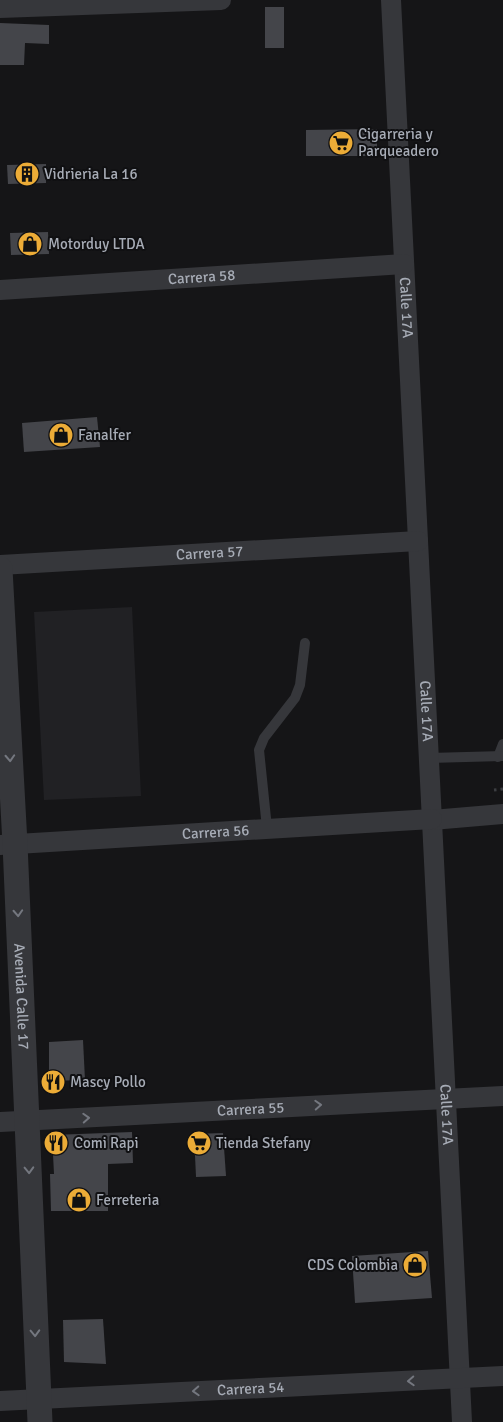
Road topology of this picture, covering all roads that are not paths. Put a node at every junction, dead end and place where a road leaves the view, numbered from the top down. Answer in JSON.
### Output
{"nodes":[{"id":1,"x":221,"y":0,"type":"edge"},
{"id":2,"x":391,"y":0,"type":"edge"},
{"id":3,"x":0,"y":8,"type":"edge"},
{"id":4,"x":404,"y":264,"type":"junction"},
{"id":5,"x":0,"y":290,"type":"edge"},
{"id":6,"x":418,"y":541,"type":"junction"},
{"id":7,"x":0,"y":565,"type":"edge"},
{"id":8,"x":0,"y":569,"type":"edge"},
{"id":9,"x":305,"y":643,"type":"dead end"},
{"id":10,"x":503,"y":744,"type":"edge"},
{"id":11,"x":501,"y":756,"type":"edge"},
{"id":12,"x":429,"y":758,"type":"junction"},
{"id":13,"x":503,"y":814,"type":"edge"},
{"id":14,"x":432,"y":820,"type":"junction"},
{"id":15,"x":267,"y":828,"type":"junction"},
{"id":16,"x":7,"y":844,"type":"edge"},
{"id":17,"x":503,"y":1096,"type":"edge"},
{"id":18,"x":446,"y":1098,"type":"junction"},
{"id":19,"x":0,"y":1122,"type":"edge"},
{"id":20,"x":27,"y":1122,"type":"junction"},
{"id":21,"x":503,"y":1376,"type":"edge"},
{"id":22,"x":460,"y":1378,"type":"junction"},
{"id":23,"x":0,"y":1401,"type":"edge"},
{"id":24,"x":39,"y":1410,"type":"edge"},
{"id":25,"x":462,"y":1422,"type":"edge"}],
"edges":[{"from":1,"to":3,"type":"street"},
{"from":2,"to":4,"type":"street","name":"Calle 17A"},
{"from":4,"to":5,"type":"street","name":"Carrera 58"},
{"from":4,"to":6,"type":"street","name":"Calle 17A"},
{"from":6,"to":7,"type":"street","name":"Carrera 57"},
{"from":6,"to":12,"type":"street","name":"Calle 17A"},
{"from":8,"to":16,"type":"street","name":"Avenida Calle 17","one_way":true},
{"from":9,"to":15,"type":"lane"},
{"from":10,"to":11,"type":"lane"},
{"from":11,"to":12,"type":"lane"},
{"from":12,"to":14,"type":"street","name":"Calle 17A"},
{"from":13,"to":14,"type":"street","name":"Carrera 56"},
{"from":14,"to":15,"type":"street","name":"Carrera 56"},
{"from":14,"to":18,"type":"street","name":"Calle 17A"},
{"from":15,"to":16,"type":"street","name":"Carrera 56"},
{"from":16,"to":20,"type":"street","name":"Avenida Calle 17","one_way":true},
{"from":17,"to":18,"type":"street","name":"Carrera 55"},
{"from":20,"to":18,"type":"street","name":"Carrera 55","one_way":true},
{"from":18,"to":22,"type":"street","name":"Calle 17A"},
{"from":19,"to":20,"type":"street","name":"Carrera 55"},
{"from":20,"to":24,"type":"street","name":"Avenida Calle 17","one_way":true},
{"from":21,"to":22,"type":"street","name":"Carrera 54"},
{"from":22,"to":24,"type":"street","name":"Carrera 54","one_way":true},
{"from":22,"to":25,"type":"street","name":"Calle 17A"},
{"from":23,"to":24,"type":"street","name":"Carrera 54"}]}
